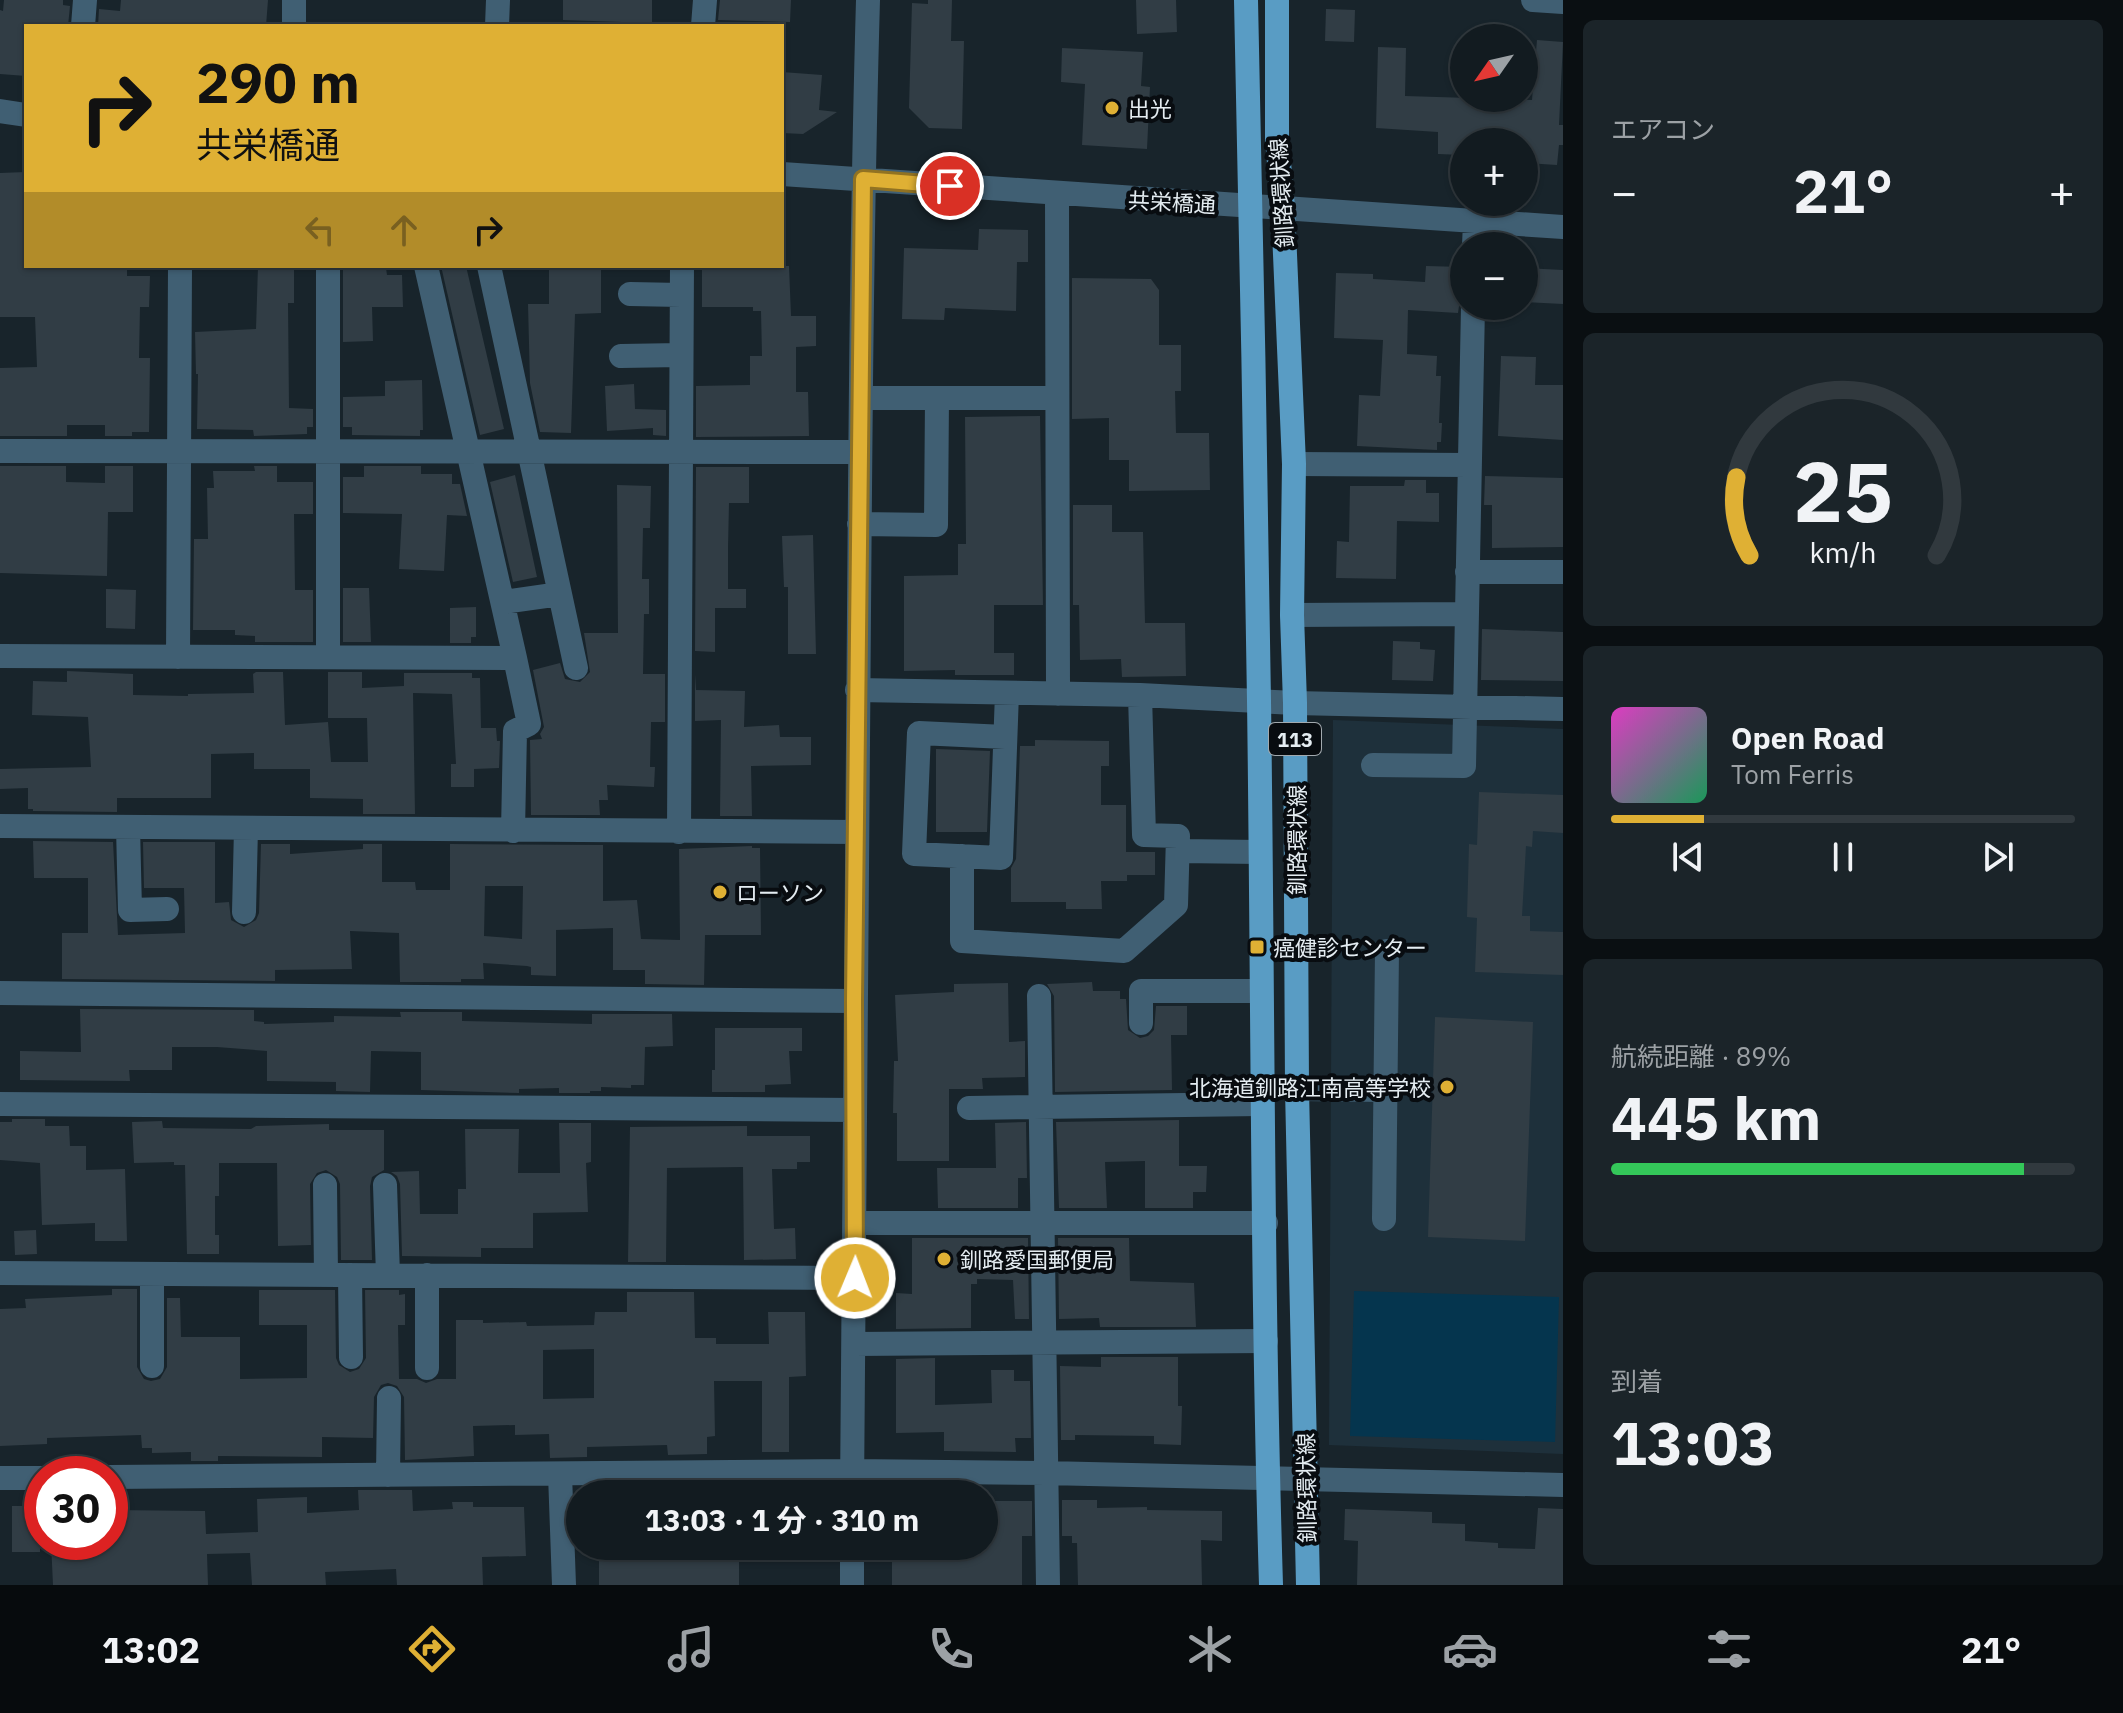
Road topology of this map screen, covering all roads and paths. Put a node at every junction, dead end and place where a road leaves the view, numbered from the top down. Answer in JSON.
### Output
{"nodes":[{"id":1,"x":85,"y":0,"type":"edge"},
{"id":2,"x":294,"y":0,"type":"edge"},
{"id":3,"x":498,"y":0,"type":"edge"},
{"id":4,"x":705,"y":0,"type":"edge"},
{"id":5,"x":868,"y":0,"type":"edge"},
{"id":6,"x":1246,"y":0,"type":"edge"},
{"id":7,"x":1277,"y":0,"type":"edge"},
{"id":8,"x":83,"y":24,"type":"edge"},
{"id":9,"x":294,"y":24,"type":"edge"},
{"id":10,"x":497,"y":24,"type":"edge"},
{"id":11,"x":703,"y":24,"type":"edge"},
{"id":12,"x":0,"y":111,"type":"edge"},
{"id":13,"x":24,"y":115,"type":"edge"},
{"id":14,"x":784,"y":174,"type":"edge"},
{"id":15,"x":863,"y":179,"type":"junction"},
{"id":16,"x":1057,"y":194,"type":"junction"},
{"id":17,"x":1250,"y":206,"type":"junction"},
{"id":18,"x":1283,"y":208,"type":"junction"},
{"id":19,"x":1475,"y":221,"type":"junction"},
{"id":20,"x":1563,"y":227,"type":"edge"},
{"id":21,"x":1475,"y":232,"type":"edge"},
{"id":22,"x":180,"y":268,"type":"edge"},
{"id":23,"x":328,"y":268,"type":"edge"},
{"id":24,"x":426,"y":268,"type":"edge"},
{"id":25,"x":489,"y":268,"type":"edge"},
{"id":26,"x":682,"y":268,"type":"edge"},
{"id":27,"x":630,"y":294,"type":"dead end"},
{"id":28,"x":681,"y":295,"type":"junction"},
{"id":29,"x":1473,"y":320,"type":"edge"},
{"id":30,"x":680,"y":355,"type":"junction"},
{"id":31,"x":621,"y":356,"type":"dead end"},
{"id":32,"x":861,"y":398,"type":"junction"},
{"id":33,"x":937,"y":398,"type":"junction"},
{"id":34,"x":1057,"y":398,"type":"junction"},
{"id":35,"x":468,"y":450,"type":"junction"},
{"id":36,"x":528,"y":450,"type":"junction"},
{"id":37,"x":0,"y":451,"type":"edge"},
{"id":38,"x":326,"y":451,"type":"junction"},
{"id":39,"x":179,"y":452,"type":"junction"},
{"id":40,"x":860,"y":452,"type":"junction"},
{"id":41,"x":679,"y":453,"type":"junction"},
{"id":42,"x":1294,"y":464,"type":"junction"},
{"id":43,"x":1469,"y":465,"type":"junction"},
{"id":44,"x":859,"y":524,"type":"junction"},
{"id":45,"x":1467,"y":572,"type":"junction"},
{"id":46,"x":1563,"y":572,"type":"edge"},
{"id":47,"x":560,"y":594,"type":"junction"},
{"id":48,"x":503,"y":602,"type":"junction"},
{"id":49,"x":1466,"y":614,"type":"junction"},
{"id":50,"x":1292,"y":615,"type":"junction"},
{"id":51,"x":0,"y":656,"type":"edge"},
{"id":52,"x":178,"y":657,"type":"junction"},
{"id":53,"x":328,"y":657,"type":"junction"},
{"id":54,"x":515,"y":658,"type":"junction"},
{"id":55,"x":576,"y":668,"type":"dead end"},
{"id":56,"x":857,"y":690,"type":"junction"},
{"id":57,"x":1007,"y":693,"type":"junction"},
{"id":58,"x":1058,"y":694,"type":"junction"},
{"id":59,"x":1140,"y":695,"type":"junction"},
{"id":60,"x":1259,"y":701,"type":"junction"},
{"id":61,"x":1295,"y":703,"type":"junction"},
{"id":62,"x":1464,"y":705,"type":"junction"},
{"id":63,"x":1563,"y":709,"type":"edge"},
{"id":64,"x":1005,"y":737,"type":"junction"},
{"id":65,"x":1373,"y":765,"type":"dead end"},
{"id":66,"x":0,"y":826,"type":"edge"},
{"id":67,"x":128,"y":827,"type":"junction"},
{"id":68,"x":246,"y":828,"type":"junction"},
{"id":69,"x":513,"y":831,"type":"junction"},
{"id":70,"x":679,"y":832,"type":"junction"},
{"id":71,"x":857,"y":832,"type":"junction"},
{"id":72,"x":1178,"y":851,"type":"junction"},
{"id":73,"x":1260,"y":852,"type":"junction"},
{"id":74,"x":962,"y":856,"type":"junction"},
{"id":75,"x":167,"y":909,"type":"dead end"},
{"id":76,"x":244,"y":912,"type":"dead end"},
{"id":77,"x":1387,"y":951,"type":"dead end"},
{"id":78,"x":1260,"y":991,"type":"junction"},
{"id":79,"x":0,"y":993,"type":"edge"},
{"id":80,"x":1039,"y":996,"type":"dead end"},
{"id":81,"x":854,"y":1001,"type":"junction"},
{"id":82,"x":1141,"y":1023,"type":"dead end"},
{"id":83,"x":1297,"y":1089,"type":"junction"},
{"id":84,"x":1385,"y":1090,"type":"junction"},
{"id":85,"x":0,"y":1104,"type":"edge"},
{"id":86,"x":1261,"y":1104,"type":"junction"},
{"id":87,"x":1040,"y":1107,"type":"junction"},
{"id":88,"x":969,"y":1108,"type":"dead end"},
{"id":89,"x":854,"y":1110,"type":"junction"},
{"id":90,"x":325,"y":1185,"type":"dead end"},
{"id":91,"x":385,"y":1185,"type":"dead end"},
{"id":92,"x":1384,"y":1219,"type":"dead end"},
{"id":93,"x":1042,"y":1222,"type":"junction"},
{"id":94,"x":855,"y":1223,"type":"junction"},
{"id":95,"x":1266,"y":1223,"type":"junction"},
{"id":96,"x":0,"y":1273,"type":"edge"},
{"id":97,"x":152,"y":1274,"type":"junction"},
{"id":98,"x":338,"y":1275,"type":"junction"},
{"id":99,"x":388,"y":1275,"type":"junction"},
{"id":100,"x":427,"y":1275,"type":"junction"},
{"id":101,"x":855,"y":1278,"type":"junction"},
{"id":102,"x":1266,"y":1341,"type":"junction"},
{"id":103,"x":1044,"y":1342,"type":"junction"},
{"id":104,"x":854,"y":1344,"type":"junction"},
{"id":105,"x":351,"y":1357,"type":"dead end"},
{"id":106,"x":152,"y":1366,"type":"dead end"},
{"id":107,"x":427,"y":1368,"type":"dead end"},
{"id":108,"x":389,"y":1398,"type":"dead end"},
{"id":109,"x":1046,"y":1473,"type":"junction"},
{"id":110,"x":560,"y":1474,"type":"junction"},
{"id":111,"x":388,"y":1475,"type":"junction"},
{"id":112,"x":128,"y":1477,"type":"edge"},
{"id":113,"x":1268,"y":1477,"type":"junction"},
{"id":114,"x":0,"y":1478,"type":"edge"},
{"id":115,"x":24,"y":1478,"type":"edge"},
{"id":116,"x":1307,"y":1478,"type":"junction"},
{"id":117,"x":779,"y":1480,"type":"edge"},
{"id":118,"x":852,"y":1480,"type":"edge"},
{"id":119,"x":895,"y":1480,"type":"edge"},
{"id":120,"x":1563,"y":1485,"type":"edge"},
{"id":121,"x":852,"y":1560,"type":"edge"},
{"id":122,"x":564,"y":1585,"type":"edge"},
{"id":123,"x":852,"y":1585,"type":"edge"},
{"id":124,"x":1048,"y":1585,"type":"edge"},
{"id":125,"x":1271,"y":1585,"type":"edge"},
{"id":126,"x":1308,"y":1585,"type":"edge"}],
"edges":[{"from":1,"to":8,"type":"street"},
{"from":2,"to":9,"type":"street"},
{"from":3,"to":10,"type":"street"},
{"from":4,"to":11,"type":"street"},
{"from":5,"to":15,"type":"street"},
{"from":6,"to":17,"type":"main road","name":"釧路環状線","number":"113"},
{"from":7,"to":18,"type":"main road","name":"釧路環状線","number":"113"},
{"from":12,"to":13,"type":"street"},
{"from":14,"to":15,"type":"street","name":"共栄橋通"},
{"from":15,"to":16,"type":"street","name":"共栄橋通"},
{"from":15,"to":32,"type":"street"},
{"from":16,"to":17,"type":"street","name":"共栄橋通"},
{"from":16,"to":34,"type":"street"},
{"from":17,"to":18,"type":"street","name":"共栄橋通"},
{"from":17,"to":60,"type":"main road","name":"釧路環状線","number":"113"},
{"from":18,"to":19,"type":"street","name":"共栄橋通"},
{"from":18,"to":42,"type":"main road","name":"釧路環状線","number":"113"},
{"from":19,"to":20,"type":"street","name":"共栄橋通"},
{"from":19,"to":21,"type":"street"},
{"from":22,"to":39,"type":"street"},
{"from":23,"to":38,"type":"street"},
{"from":24,"to":35,"type":"street"},
{"from":25,"to":36,"type":"street"},
{"from":26,"to":28,"type":"street"},
{"from":27,"to":28,"type":"street"},
{"from":28,"to":30,"type":"street"},
{"from":29,"to":43,"type":"street"},
{"from":30,"to":31,"type":"street"},
{"from":30,"to":41,"type":"street"},
{"from":32,"to":33,"type":"street"},
{"from":32,"to":40,"type":"street"},
{"from":33,"to":34,"type":"street"},
{"from":33,"to":44,"type":"street"},
{"from":34,"to":58,"type":"street"},
{"from":35,"to":36,"type":"street"},
{"from":35,"to":38,"type":"street"},
{"from":35,"to":48,"type":"street"},
{"from":36,"to":41,"type":"street"},
{"from":36,"to":47,"type":"street"},
{"from":37,"to":39,"type":"street"},
{"from":38,"to":39,"type":"street"},
{"from":38,"to":53,"type":"street"},
{"from":39,"to":52,"type":"street"},
{"from":40,"to":41,"type":"street"},
{"from":40,"to":44,"type":"street"},
{"from":41,"to":70,"type":"street"},
{"from":42,"to":43,"type":"street"},
{"from":42,"to":50,"type":"main road","name":"釧路環状線","number":"113"},
{"from":43,"to":45,"type":"street"},
{"from":44,"to":56,"type":"street"},
{"from":45,"to":46,"type":"street"},
{"from":45,"to":49,"type":"street"},
{"from":47,"to":48,"type":"street"},
{"from":47,"to":55,"type":"street"},
{"from":48,"to":54,"type":"street"},
{"from":49,"to":50,"type":"street"},
{"from":49,"to":62,"type":"street"},
{"from":50,"to":61,"type":"main road","name":"釧路環状線","number":"113"},
{"from":51,"to":52,"type":"street"},
{"from":52,"to":53,"type":"street"},
{"from":53,"to":54,"type":"street"},
{"from":54,"to":69,"type":"street"},
{"from":56,"to":57,"type":"street"},
{"from":56,"to":71,"type":"street"},
{"from":57,"to":58,"type":"street"},
{"from":57,"to":64,"type":"street"},
{"from":58,"to":59,"type":"street"},
{"from":59,"to":60,"type":"street"},
{"from":59,"to":72,"type":"street"},
{"from":60,"to":61,"type":"street"},
{"from":60,"to":73,"type":"main road","name":"釧路環状線","number":"113"},
{"from":61,"to":62,"type":"street"},
{"from":61,"to":83,"type":"main road","name":"釧路環状線","number":"113"},
{"from":62,"to":63,"type":"street"},
{"from":62,"to":65,"type":"street"},
{"from":64,"to":74,"type":"street"},
{"from":64,"to":74,"type":"street"},
{"from":66,"to":67,"type":"street"},
{"from":67,"to":68,"type":"street"},
{"from":67,"to":75,"type":"street"},
{"from":68,"to":69,"type":"street"},
{"from":68,"to":76,"type":"street"},
{"from":69,"to":70,"type":"street"},
{"from":70,"to":71,"type":"street"},
{"from":71,"to":81,"type":"street"},
{"from":72,"to":73,"type":"street"},
{"from":72,"to":74,"type":"street"},
{"from":73,"to":78,"type":"main road","name":"釧路環状線","number":"113"},
{"from":77,"to":84,"type":"street"},
{"from":78,"to":82,"type":"street"},
{"from":78,"to":86,"type":"main road","name":"釧路環状線","number":"113"},
{"from":79,"to":81,"type":"street"},
{"from":80,"to":87,"type":"street"},
{"from":81,"to":89,"type":"street"},
{"from":83,"to":84,"type":"street"},
{"from":83,"to":116,"type":"main road","name":"釧路環状線","number":"113"},
{"from":84,"to":92,"type":"street"},
{"from":85,"to":89,"type":"street"},
{"from":86,"to":87,"type":"street"},
{"from":86,"to":95,"type":"main road","name":"釧路環状線","number":"113"},
{"from":87,"to":88,"type":"street"},
{"from":87,"to":93,"type":"street"},
{"from":89,"to":94,"type":"street"},
{"from":90,"to":98,"type":"street"},
{"from":91,"to":99,"type":"street"},
{"from":93,"to":94,"type":"street"},
{"from":93,"to":95,"type":"street"},
{"from":93,"to":103,"type":"street"},
{"from":94,"to":101,"type":"street"},
{"from":95,"to":102,"type":"main road","name":"釧路環状線","number":"113"},
{"from":96,"to":97,"type":"street"},
{"from":97,"to":98,"type":"street"},
{"from":97,"to":106,"type":"street"},
{"from":98,"to":99,"type":"street"},
{"from":98,"to":105,"type":"street"},
{"from":99,"to":100,"type":"street"},
{"from":100,"to":101,"type":"street"},
{"from":100,"to":107,"type":"street"},
{"from":101,"to":104,"type":"street"},
{"from":102,"to":103,"type":"street"},
{"from":102,"to":113,"type":"main road","name":"釧路環状線","number":"113"},
{"from":103,"to":104,"type":"street"},
{"from":103,"to":109,"type":"street"},
{"from":104,"to":118,"type":"street"},
{"from":108,"to":111,"type":"street"},
{"from":109,"to":113,"type":"street"},
{"from":109,"to":119,"type":"street"},
{"from":109,"to":124,"type":"street"},
{"from":110,"to":111,"type":"street"},
{"from":110,"to":117,"type":"street"},
{"from":110,"to":122,"type":"street"},
{"from":111,"to":112,"type":"street"},
{"from":113,"to":116,"type":"street"},
{"from":113,"to":125,"type":"main road","name":"釧路環状線","number":"113"},
{"from":114,"to":115,"type":"street"},
{"from":116,"to":120,"type":"street"},
{"from":116,"to":126,"type":"main road","name":"釧路環状線","number":"113"},
{"from":121,"to":123,"type":"street"}]}
